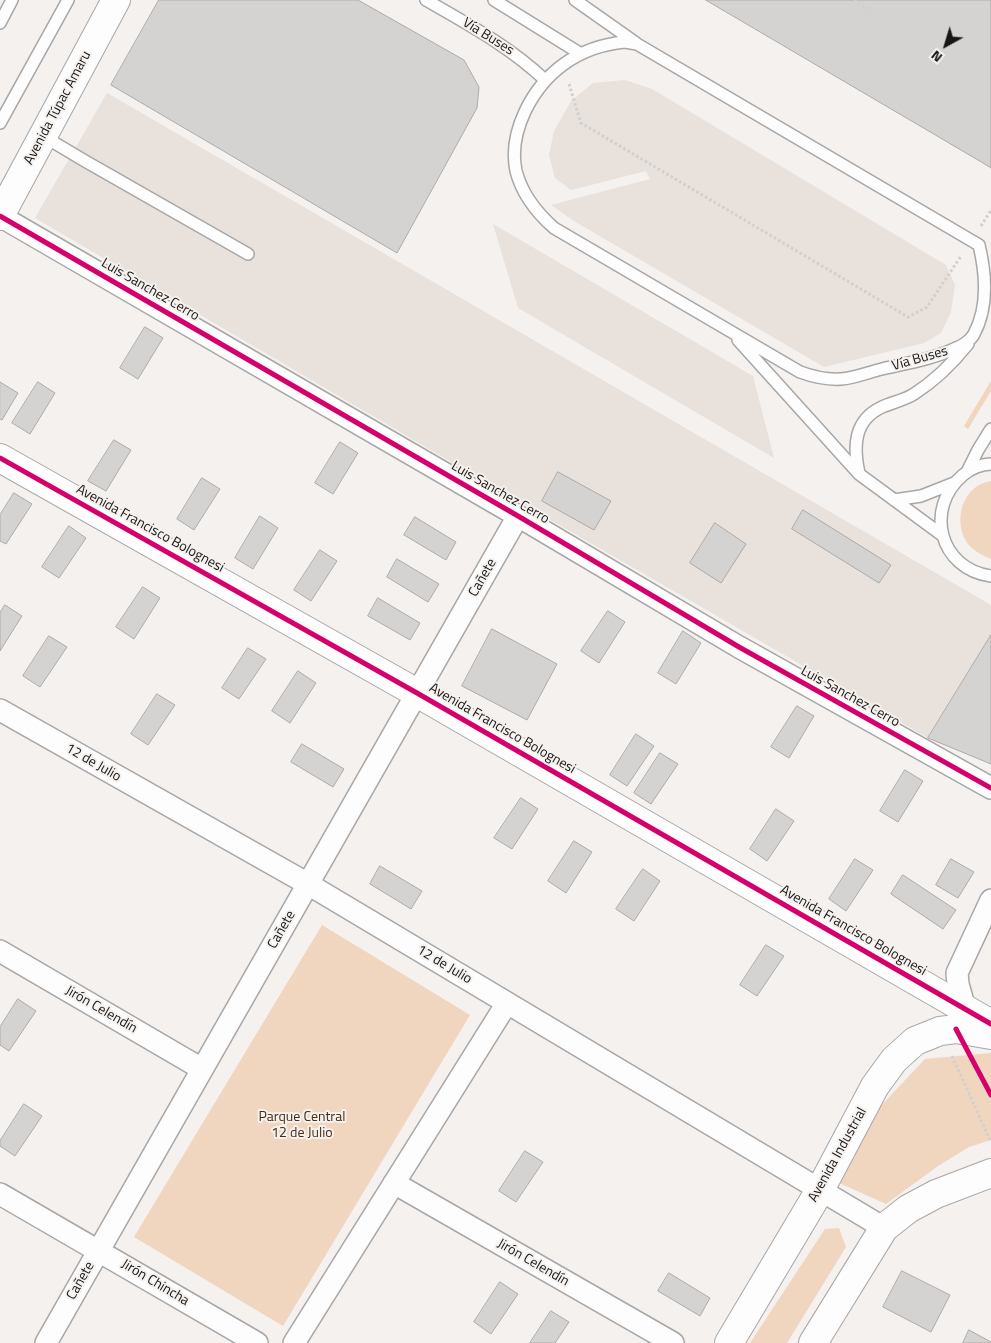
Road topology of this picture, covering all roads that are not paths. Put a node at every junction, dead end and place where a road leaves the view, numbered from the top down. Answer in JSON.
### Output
{"nodes":[{"id":1,"x":12,"y":0,"type":"edge"},
{"id":2,"x":68,"y":0,"type":"edge"},
{"id":3,"x":116,"y":0,"type":"edge"},
{"id":4,"x":426,"y":0,"type":"edge"},
{"id":5,"x":494,"y":0,"type":"edge"},
{"id":6,"x":574,"y":0,"type":"edge"},
{"id":7,"x":0,"y":23,"type":"edge"},
{"id":8,"x":637,"y":44,"type":"junction"},
{"id":9,"x":581,"y":54,"type":"junction"},
{"id":10,"x":545,"y":80,"type":"junction"},
{"id":11,"x":0,"y":123,"type":"edge"},
{"id":12,"x":43,"y":136,"type":"junction"},
{"id":13,"x":0,"y":216,"type":"edge"},
{"id":14,"x":976,"y":243,"type":"junction"},
{"id":15,"x":991,"y":244,"type":"edge"},
{"id":16,"x":248,"y":254,"type":"dead end"},
{"id":17,"x":730,"y":331,"type":"junction"},
{"id":18,"x":973,"y":336,"type":"junction"},
{"id":19,"x":991,"y":429,"type":"edge"},
{"id":20,"x":0,"y":458,"type":"edge"},
{"id":21,"x":991,"y":464,"type":"edge"},
{"id":22,"x":968,"y":470,"type":"junction"},
{"id":23,"x":859,"y":474,"type":"junction"},
{"id":24,"x":954,"y":482,"type":"junction"},
{"id":25,"x":894,"y":500,"type":"junction"},
{"id":26,"x":518,"y":516,"type":"junction"},
{"id":27,"x":942,"y":535,"type":"junction"},
{"id":28,"x":991,"y":576,"type":"edge"},
{"id":29,"x":417,"y":693,"type":"junction"},
{"id":30,"x":0,"y":710,"type":"edge"},
{"id":31,"x":991,"y":788,"type":"edge"},
{"id":32,"x":308,"y":884,"type":"junction"},
{"id":33,"x":991,"y":900,"type":"edge"},
{"id":34,"x":0,"y":951,"type":"edge"},
{"id":35,"x":507,"y":1003,"type":"junction"},
{"id":36,"x":965,"y":1009,"type":"junction"},
{"id":37,"x":991,"y":1024,"type":"edge"},
{"id":38,"x":991,"y":1035,"type":"edge"},
{"id":39,"x":202,"y":1069,"type":"junction"},
{"id":40,"x":991,"y":1173,"type":"edge"},
{"id":41,"x":394,"y":1183,"type":"junction"},
{"id":42,"x":820,"y":1190,"type":"junction"},
{"id":43,"x":0,"y":1194,"type":"edge"},
{"id":44,"x":884,"y":1228,"type":"junction"},
{"id":45,"x":99,"y":1250,"type":"junction"},
{"id":46,"x":46,"y":1343,"type":"edge"},
{"id":47,"x":257,"y":1343,"type":"edge"},
{"id":48,"x":294,"y":1343,"type":"edge"},
{"id":49,"x":673,"y":1343,"type":"edge"},
{"id":50,"x":729,"y":1343,"type":"edge"},
{"id":51,"x":814,"y":1343,"type":"edge"}],
"edges":[{"from":1,"to":7,"type":"lane"},
{"from":2,"to":11,"type":"lane"},
{"from":3,"to":12,"type":"street","name":"Avenida Túpac Amaru"},
{"from":4,"to":10,"type":"lane","name":"Vía Buses"},
{"from":5,"to":9,"type":"lane"},
{"from":6,"to":8,"type":"lane"},
{"from":8,"to":9,"type":"lane","name":"Vía Buses"},
{"from":8,"to":14,"type":"lane","name":"Vía Buses"},
{"from":9,"to":10,"type":"lane","name":"Vía Buses"},
{"from":10,"to":17,"type":"lane","name":"Vía Buses"},
{"from":12,"to":13,"type":"street","name":"Avenida Túpac Amaru"},
{"from":12,"to":16,"type":"lane"},
{"from":13,"to":26,"type":"street","name":"Luis Sanchez Cerro"},
{"from":14,"to":15,"type":"lane"},
{"from":14,"to":18,"type":"lane"},
{"from":17,"to":18,"type":"lane","name":"Vía Buses"},
{"from":17,"to":23,"type":"lane"},
{"from":18,"to":23,"type":"lane"},
{"from":19,"to":22,"type":"lane"},
{"from":20,"to":29,"type":"street","name":"Avenida Francisco Bolognesi"},
{"from":21,"to":22,"type":"lane"},
{"from":22,"to":24,"type":"lane"},
{"from":23,"to":25,"type":"lane"},
{"from":24,"to":25,"type":"lane"},
{"from":24,"to":27,"type":"lane"},
{"from":25,"to":27,"type":"lane"},
{"from":26,"to":29,"type":"street","name":"Cañete"},
{"from":26,"to":31,"type":"street","name":"Luis Sanchez Cerro"},
{"from":27,"to":28,"type":"lane"},
{"from":29,"to":32,"type":"street","name":"Cañete"},
{"from":29,"to":36,"type":"street","name":"Avenida Francisco Bolognesi"},
{"from":30,"to":32,"type":"street","name":"12 de Julio"},
{"from":32,"to":35,"type":"street","name":"12 de Julio"},
{"from":32,"to":39,"type":"street","name":"Cañete"},
{"from":33,"to":36,"type":"street"},
{"from":34,"to":39,"type":"street","name":"Jirón Celendín"},
{"from":35,"to":41,"type":"street"},
{"from":35,"to":42,"type":"street","name":"12 de Julio"},
{"from":36,"to":37,"type":"street","name":"Avenida Francisco Bolognesi"},
{"from":38,"to":42,"type":"street","name":"Avenida Industrial"},
{"from":39,"to":45,"type":"street","name":"Cañete"},
{"from":40,"to":44,"type":"street"},
{"from":41,"to":48,"type":"street"},
{"from":41,"to":49,"type":"street","name":"Jirón Celendín"},
{"from":42,"to":44,"type":"street","name":"12 de Julio"},
{"from":42,"to":50,"type":"street","name":"Avenida Industrial"},
{"from":43,"to":45,"type":"street","name":"Jirón Chincha"},
{"from":44,"to":51,"type":"street"},
{"from":45,"to":46,"type":"street","name":"Cañete"},
{"from":45,"to":47,"type":"street","name":"Jirón Chincha"}]}
